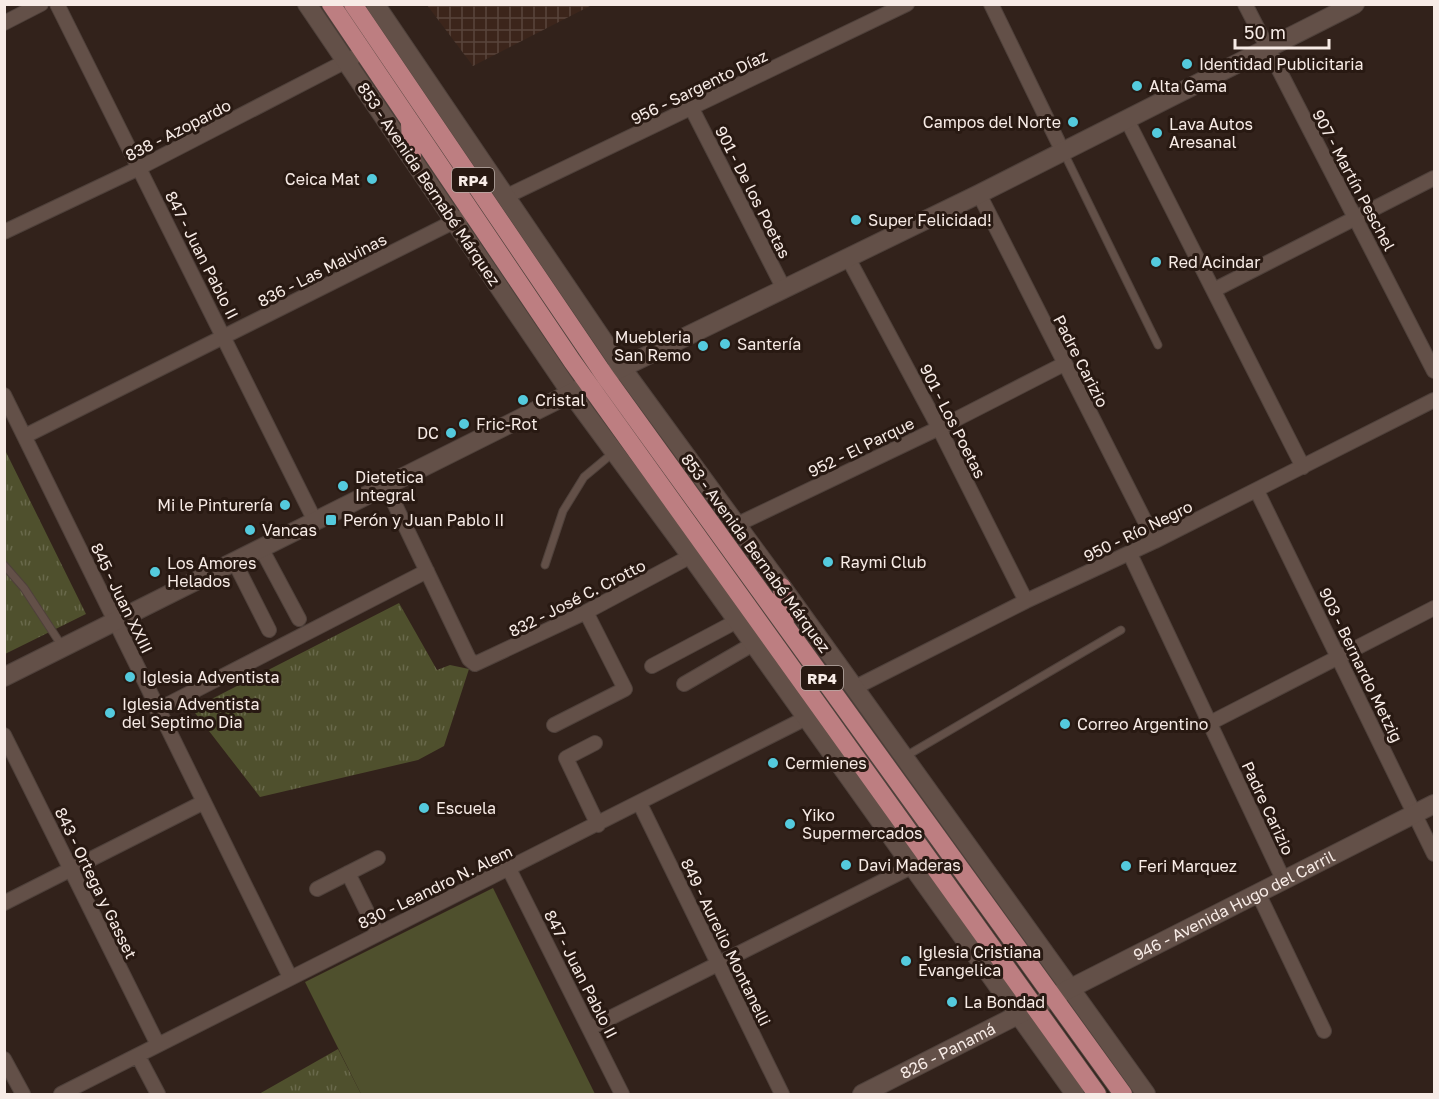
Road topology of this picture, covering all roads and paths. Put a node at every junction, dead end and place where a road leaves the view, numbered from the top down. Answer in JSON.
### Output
{"nodes":[{"id":1,"x":41,"y":4,"type":"edge"},
{"id":2,"x":57,"y":4,"type":"edge"},
{"id":3,"x":307,"y":4,"type":"edge"},
{"id":4,"x":331,"y":4,"type":"edge"},
{"id":5,"x":353,"y":4,"type":"edge"},
{"id":6,"x":375,"y":4,"type":"edge"},
{"id":7,"x":907,"y":4,"type":"edge"},
{"id":8,"x":991,"y":4,"type":"edge"},
{"id":9,"x":1245,"y":4,"type":"edge"},
{"id":10,"x":1355,"y":4,"type":"edge"},
{"id":11,"x":4,"y":23,"type":"edge"},
{"id":12,"x":1267,"y":50,"type":"junction"},
{"id":13,"x":363,"y":52,"type":"junction"},
{"id":14,"x":347,"y":62,"type":"junction"},
{"id":15,"x":692,"y":109,"type":"junction"},
{"id":16,"x":1127,"y":120,"type":"junction"},
{"id":17,"x":410,"y":122,"type":"junction"},
{"id":18,"x":1063,"y":152,"type":"junction"},
{"id":19,"x":412,"y":158,"type":"junction"},
{"id":20,"x":140,"y":168,"type":"junction"},
{"id":21,"x":1434,"y":178,"type":"edge"},
{"id":22,"x":979,"y":194,"type":"junction"},
{"id":23,"x":505,"y":198,"type":"junction"},
{"id":24,"x":472,"y":212,"type":"junction"},
{"id":25,"x":1357,"y":219,"type":"junction"},
{"id":26,"x":454,"y":221,"type":"junction"},
{"id":27,"x":4,"y":232,"type":"edge"},
{"id":28,"x":848,"y":258,"type":"junction"},
{"id":29,"x":784,"y":289,"type":"junction"},
{"id":30,"x":1214,"y":290,"type":"junction"},
{"id":31,"x":225,"y":337,"type":"junction"},
{"id":32,"x":1158,"y":345,"type":"dead end"},
{"id":33,"x":1064,"y":364,"type":"junction"},
{"id":34,"x":1434,"y":371,"type":"edge"},
{"id":35,"x":605,"y":376,"type":"junction"},
{"id":36,"x":571,"y":393,"type":"junction"},
{"id":37,"x":4,"y":395,"type":"edge"},
{"id":38,"x":1434,"y":400,"type":"edge"},
{"id":39,"x":939,"y":428,"type":"junction"},
{"id":40,"x":25,"y":436,"type":"junction"},
{"id":41,"x":614,"y":452,"type":"junction"},
{"id":42,"x":1303,"y":466,"type":"junction"},
{"id":43,"x":386,"y":486,"type":"junction"},
{"id":44,"x":1257,"y":491,"type":"junction"},
{"id":45,"x":315,"y":521,"type":"junction"},
{"id":46,"x":736,"y":525,"type":"junction"},
{"id":47,"x":1155,"y":541,"type":"junction"},
{"id":48,"x":261,"y":548,"type":"junction"},
{"id":49,"x":1130,"y":554,"type":"junction"},
{"id":50,"x":691,"y":556,"type":"junction"},
{"id":51,"x":234,"y":561,"type":"junction"},
{"id":52,"x":4,"y":565,"type":"edge"},
{"id":53,"x":545,"y":565,"type":"dead end"},
{"id":54,"x":427,"y":571,"type":"junction"},
{"id":55,"x":782,"y":587,"type":"junction"},
{"id":56,"x":1026,"y":601,"type":"junction"},
{"id":57,"x":1434,"y":608,"type":"edge"},
{"id":58,"x":586,"y":612,"type":"junction"},
{"id":59,"x":299,"y":619,"type":"dead end"},
{"id":60,"x":115,"y":621,"type":"junction"},
{"id":61,"x":737,"y":621,"type":"junction"},
{"id":62,"x":785,"y":626,"type":"junction"},
{"id":63,"x":269,"y":630,"type":"dead end"},
{"id":64,"x":1121,"y":630,"type":"dead end"},
{"id":65,"x":753,"y":644,"type":"junction"},
{"id":66,"x":64,"y":647,"type":"junction"},
{"id":67,"x":1339,"y":657,"type":"junction"},
{"id":68,"x":652,"y":666,"type":"dead end"},
{"id":69,"x":4,"y":677,"type":"edge"},
{"id":70,"x":684,"y":684,"type":"dead end"},
{"id":71,"x":854,"y":688,"type":"junction"},
{"id":72,"x":822,"y":708,"type":"junction"},
{"id":73,"x":158,"y":710,"type":"junction"},
{"id":74,"x":807,"y":720,"type":"junction"},
{"id":75,"x":1210,"y":723,"type":"junction"},
{"id":76,"x":554,"y":725,"type":"dead end"},
{"id":77,"x":4,"y":735,"type":"edge"},
{"id":78,"x":595,"y":743,"type":"dead end"},
{"id":79,"x":903,"y":757,"type":"junction"},
{"id":80,"x":202,"y":803,"type":"junction"},
{"id":81,"x":640,"y":804,"type":"junction"},
{"id":82,"x":1434,"y":804,"type":"edge"},
{"id":83,"x":1415,"y":814,"type":"junction"},
{"id":84,"x":598,"y":825,"type":"junction"},
{"id":85,"x":1434,"y":854,"type":"edge"},
{"id":86,"x":378,"y":858,"type":"dead end"},
{"id":87,"x":913,"y":866,"type":"junction"},
{"id":88,"x":71,"y":869,"type":"junction"},
{"id":89,"x":509,"y":869,"type":"junction"},
{"id":90,"x":348,"y":873,"type":"junction"},
{"id":91,"x":1284,"y":881,"type":"junction"},
{"id":92,"x":317,"y":889,"type":"dead end"},
{"id":93,"x":1259,"y":895,"type":"junction"},
{"id":94,"x":4,"y":903,"type":"edge"},
{"id":95,"x":378,"y":934,"type":"junction"},
{"id":96,"x":718,"y":964,"type":"junction"},
{"id":97,"x":290,"y":977,"type":"junction"},
{"id":98,"x":1061,"y":994,"type":"junction"},
{"id":99,"x":1027,"y":1013,"type":"junction"},
{"id":100,"x":590,"y":1028,"type":"junction"},
{"id":101,"x":1324,"y":1031,"type":"dead end"},
{"id":102,"x":158,"y":1045,"type":"junction"},
{"id":103,"x":138,"y":1056,"type":"junction"},
{"id":104,"x":4,"y":1059,"type":"edge"},
{"id":105,"x":23,"y":1095,"type":"edge"},
{"id":106,"x":61,"y":1095,"type":"edge"},
{"id":107,"x":158,"y":1095,"type":"edge"},
{"id":108,"x":622,"y":1095,"type":"edge"},
{"id":109,"x":782,"y":1095,"type":"edge"},
{"id":110,"x":862,"y":1095,"type":"edge"},
{"id":111,"x":1075,"y":1095,"type":"edge"},
{"id":112,"x":1097,"y":1095,"type":"edge"},
{"id":113,"x":1123,"y":1095,"type":"edge"},
{"id":114,"x":1146,"y":1095,"type":"edge"}],
"edges":[{"from":1,"to":11,"type":"street"},
{"from":2,"to":20,"type":"street","name":"847 - Juan Pablo II"},
{"from":3,"to":14,"type":"street","name":"853 - Avenida Bernabé Márquez"},
{"from":4,"to":13,"type":"main road","name":"853 - Avenida Bernabé Márquez","number":"RP4"},
{"from":5,"to":35,"type":"main road","name":"853 - Avenida Bernabé Márquez","number":"RP4"},
{"from":6,"to":23,"type":"street","name":"853 - Avenida Bernabé Márquez"},
{"from":7,"to":15,"type":"street","name":"956 - Sargento Díaz"},
{"from":8,"to":18,"type":"street"},
{"from":9,"to":12,"type":"street","name":"907 - Martín Peschel"},
{"from":10,"to":12,"type":"street"},
{"from":12,"to":16,"type":"street"},
{"from":12,"to":25,"type":"street","name":"907 - Martín Peschel"},
{"from":13,"to":14,"type":"street","name":"838 - Azopardo"},
{"from":13,"to":17,"type":"main road","name":"853 - Avenida Bernabé Márquez","number":"RP4"},
{"from":14,"to":19,"type":"street","name":"853 - Avenida Bernabé Márquez"},
{"from":14,"to":20,"type":"street","name":"838 - Azopardo"},
{"from":15,"to":23,"type":"street","name":"956 - Sargento Díaz"},
{"from":15,"to":29,"type":"street","name":"901 - De los Poetas"},
{"from":16,"to":18,"type":"street"},
{"from":16,"to":30,"type":"street"},
{"from":17,"to":19,"type":"main road"},
{"from":17,"to":24,"type":"main road","name":"853 - Avenida Bernabé Márquez","number":"RP4"},
{"from":18,"to":22,"type":"street"},
{"from":18,"to":32,"type":"lane"},
{"from":19,"to":26,"type":"street","name":"853 - Avenida Bernabé Márquez"},
{"from":20,"to":27,"type":"street","name":"838 - Azopardo"},
{"from":20,"to":31,"type":"street","name":"847 - Juan Pablo II"},
{"from":21,"to":25,"type":"street"},
{"from":22,"to":28,"type":"street"},
{"from":22,"to":33,"type":"street","name":"Padre Carizio"},
{"from":23,"to":35,"type":"street","name":"853 - Avenida Bernabé Márquez"},
{"from":24,"to":26,"type":"street","name":"836 - Las Malvinas"},
{"from":24,"to":35,"type":"main road","name":"853 - Avenida Bernabé Márquez","number":"RP4"},
{"from":25,"to":30,"type":"street"},
{"from":25,"to":34,"type":"street","name":"907 - Martín Peschel"},
{"from":26,"to":31,"type":"street","name":"836 - Las Malvinas"},
{"from":26,"to":36,"type":"street","name":"853 - Avenida Bernabé Márquez"},
{"from":28,"to":29,"type":"street"},
{"from":28,"to":39,"type":"street","name":"901 - Los Poetas"},
{"from":29,"to":35,"type":"street"},
{"from":30,"to":42,"type":"street"},
{"from":31,"to":40,"type":"street","name":"836 - Las Malvinas"},
{"from":31,"to":45,"type":"street","name":"847 - Juan Pablo II"},
{"from":33,"to":39,"type":"street","name":"952 - El Parque"},
{"from":33,"to":47,"type":"street","name":"Padre Carizio"},
{"from":35,"to":36,"type":"street"},
{"from":35,"to":46,"type":"street","name":"853 - Avenida Bernabé Márquez"},
{"from":35,"to":62,"type":"main road","name":"853 - Avenida Bernabé Márquez","number":"RP4"},
{"from":35,"to":72,"type":"main road","name":"853 - Avenida Bernabé Márquez","number":"RP4"},
{"from":36,"to":41,"type":"street","name":"853 - Avenida Bernabé Márquez"},
{"from":36,"to":43,"type":"street"},
{"from":37,"to":40,"type":"street","name":"845 - Juan XXIII"},
{"from":38,"to":42,"type":"street","name":"950 - Río Negro"},
{"from":39,"to":46,"type":"street","name":"952 - El Parque"},
{"from":39,"to":56,"type":"street","name":"901 - Los Poetas"},
{"from":40,"to":60,"type":"street","name":"845 - Juan XXIII"},
{"from":41,"to":50,"type":"street","name":"853 - Avenida Bernabé Márquez"},
{"from":41,"to":53,"type":"lane"},
{"from":42,"to":44,"type":"street","name":"950 - Río Negro"},
{"from":43,"to":45,"type":"street"},
{"from":43,"to":54,"type":"street"},
{"from":44,"to":47,"type":"street","name":"950 - Río Negro"},
{"from":44,"to":67,"type":"street","name":"903 - Bernardo Metzig"},
{"from":45,"to":48,"type":"street"},
{"from":46,"to":55,"type":"street","name":"853 - Avenida Bernabé Márquez"},
{"from":47,"to":49,"type":"street","name":"950 - Río Negro"},
{"from":48,"to":51,"type":"street"},
{"from":48,"to":59,"type":"street"},
{"from":49,"to":56,"type":"street","name":"950 - Río Negro"},
{"from":49,"to":75,"type":"street","name":"Padre Carizio"},
{"from":50,"to":58,"type":"street","name":"832 - José C. Crotto"},
{"from":50,"to":61,"type":"street","name":"853 - Avenida Bernabé Márquez"},
{"from":51,"to":60,"type":"street"},
{"from":51,"to":63,"type":"street"},
{"from":52,"to":66,"type":"lane"},
{"from":54,"to":58,"type":"street","name":"832 - José C. Crotto"},
{"from":54,"to":73,"type":"street"},
{"from":55,"to":62,"type":"main road"},
{"from":55,"to":71,"type":"street","name":"853 - Avenida Bernabé Márquez"},
{"from":56,"to":71,"type":"street","name":"950 - Río Negro"},
{"from":57,"to":67,"type":"street"},
{"from":58,"to":76,"type":"street"},
{"from":60,"to":66,"type":"street"},
{"from":60,"to":73,"type":"street","name":"845 - Juan XXIII"},
{"from":61,"to":65,"type":"street","name":"853 - Avenida Bernabé Márquez"},
{"from":61,"to":68,"type":"street"},
{"from":62,"to":98,"type":"main road","name":"853 - Avenida Bernabé Márquez","number":"RP4"},
{"from":64,"to":79,"type":"lane"},
{"from":65,"to":70,"type":"street"},
{"from":65,"to":74,"type":"street","name":"853 - Avenida Bernabé Márquez"},
{"from":66,"to":69,"type":"street"},
{"from":67,"to":75,"type":"street"},
{"from":67,"to":83,"type":"street","name":"903 - Bernardo Metzig"},
{"from":71,"to":79,"type":"street","name":"853 - Avenida Bernabé Márquez"},
{"from":72,"to":74,"type":"street","name":"830 - Leandro N. Alem"},
{"from":72,"to":99,"type":"main road","name":"853 - Avenida Bernabé Márquez","number":"RP4"},
{"from":73,"to":80,"type":"street","name":"845 - Juan XXIII"},
{"from":74,"to":81,"type":"street","name":"830 - Leandro N. Alem"},
{"from":74,"to":87,"type":"street","name":"853 - Avenida Bernabé Márquez"},
{"from":75,"to":91,"type":"street","name":"Padre Carizio"},
{"from":77,"to":88,"type":"street","name":"843 - Ortega y Gasset"},
{"from":78,"to":84,"type":"street"},
{"from":79,"to":98,"type":"street","name":"853 - Avenida Bernabé Márquez"},
{"from":80,"to":88,"type":"street"},
{"from":80,"to":97,"type":"street","name":"845 - Juan XXIII"},
{"from":81,"to":84,"type":"street","name":"830 - Leandro N. Alem"},
{"from":81,"to":96,"type":"street","name":"849 - Aurelio Montanelli"},
{"from":82,"to":83,"type":"street","name":"946 - Avenida Hugo del Carril"},
{"from":83,"to":85,"type":"street","name":"903 - Bernardo Metzig"},
{"from":83,"to":91,"type":"street","name":"946 - Avenida Hugo del Carril"},
{"from":84,"to":89,"type":"street","name":"830 - Leandro N. Alem"},
{"from":86,"to":90,"type":"street"},
{"from":87,"to":96,"type":"street"},
{"from":87,"to":99,"type":"street","name":"853 - Avenida Bernabé Márquez"},
{"from":88,"to":94,"type":"street"},
{"from":88,"to":102,"type":"street","name":"843 - Ortega y Gasset"},
{"from":89,"to":95,"type":"street","name":"830 - Leandro N. Alem"},
{"from":89,"to":100,"type":"street","name":"847 - Juan Pablo II"},
{"from":90,"to":92,"type":"street"},
{"from":90,"to":95,"type":"street"},
{"from":91,"to":93,"type":"street","name":"946 - Avenida Hugo del Carril"},
{"from":93,"to":98,"type":"street","name":"946 - Avenida Hugo del Carril"},
{"from":93,"to":101,"type":"street"},
{"from":95,"to":97,"type":"street","name":"830 - Leandro N. Alem"},
{"from":96,"to":100,"type":"street"},
{"from":96,"to":109,"type":"street","name":"849 - Aurelio Montanelli"},
{"from":97,"to":102,"type":"street","name":"830 - Leandro N. Alem"},
{"from":98,"to":99,"type":"street","name":"946 - Avenida Hugo del Carril"},
{"from":98,"to":113,"type":"main road","name":"853 - Avenida Bernabé Márquez","number":"RP4"},
{"from":98,"to":114,"type":"street","name":"853 - Avenida Bernabé Márquez"},
{"from":99,"to":110,"type":"street","name":"826 - Panamá"},
{"from":99,"to":111,"type":"street","name":"853 - Avenida Bernabé Márquez"},
{"from":99,"to":112,"type":"main road","name":"853 - Avenida Bernabé Márquez","number":"RP4"},
{"from":100,"to":108,"type":"street","name":"847 - Juan Pablo II"},
{"from":102,"to":103,"type":"street","name":"830 - Leandro N. Alem"},
{"from":103,"to":106,"type":"street","name":"830 - Leandro N. Alem"},
{"from":103,"to":107,"type":"street"},
{"from":104,"to":105,"type":"street"}]}
